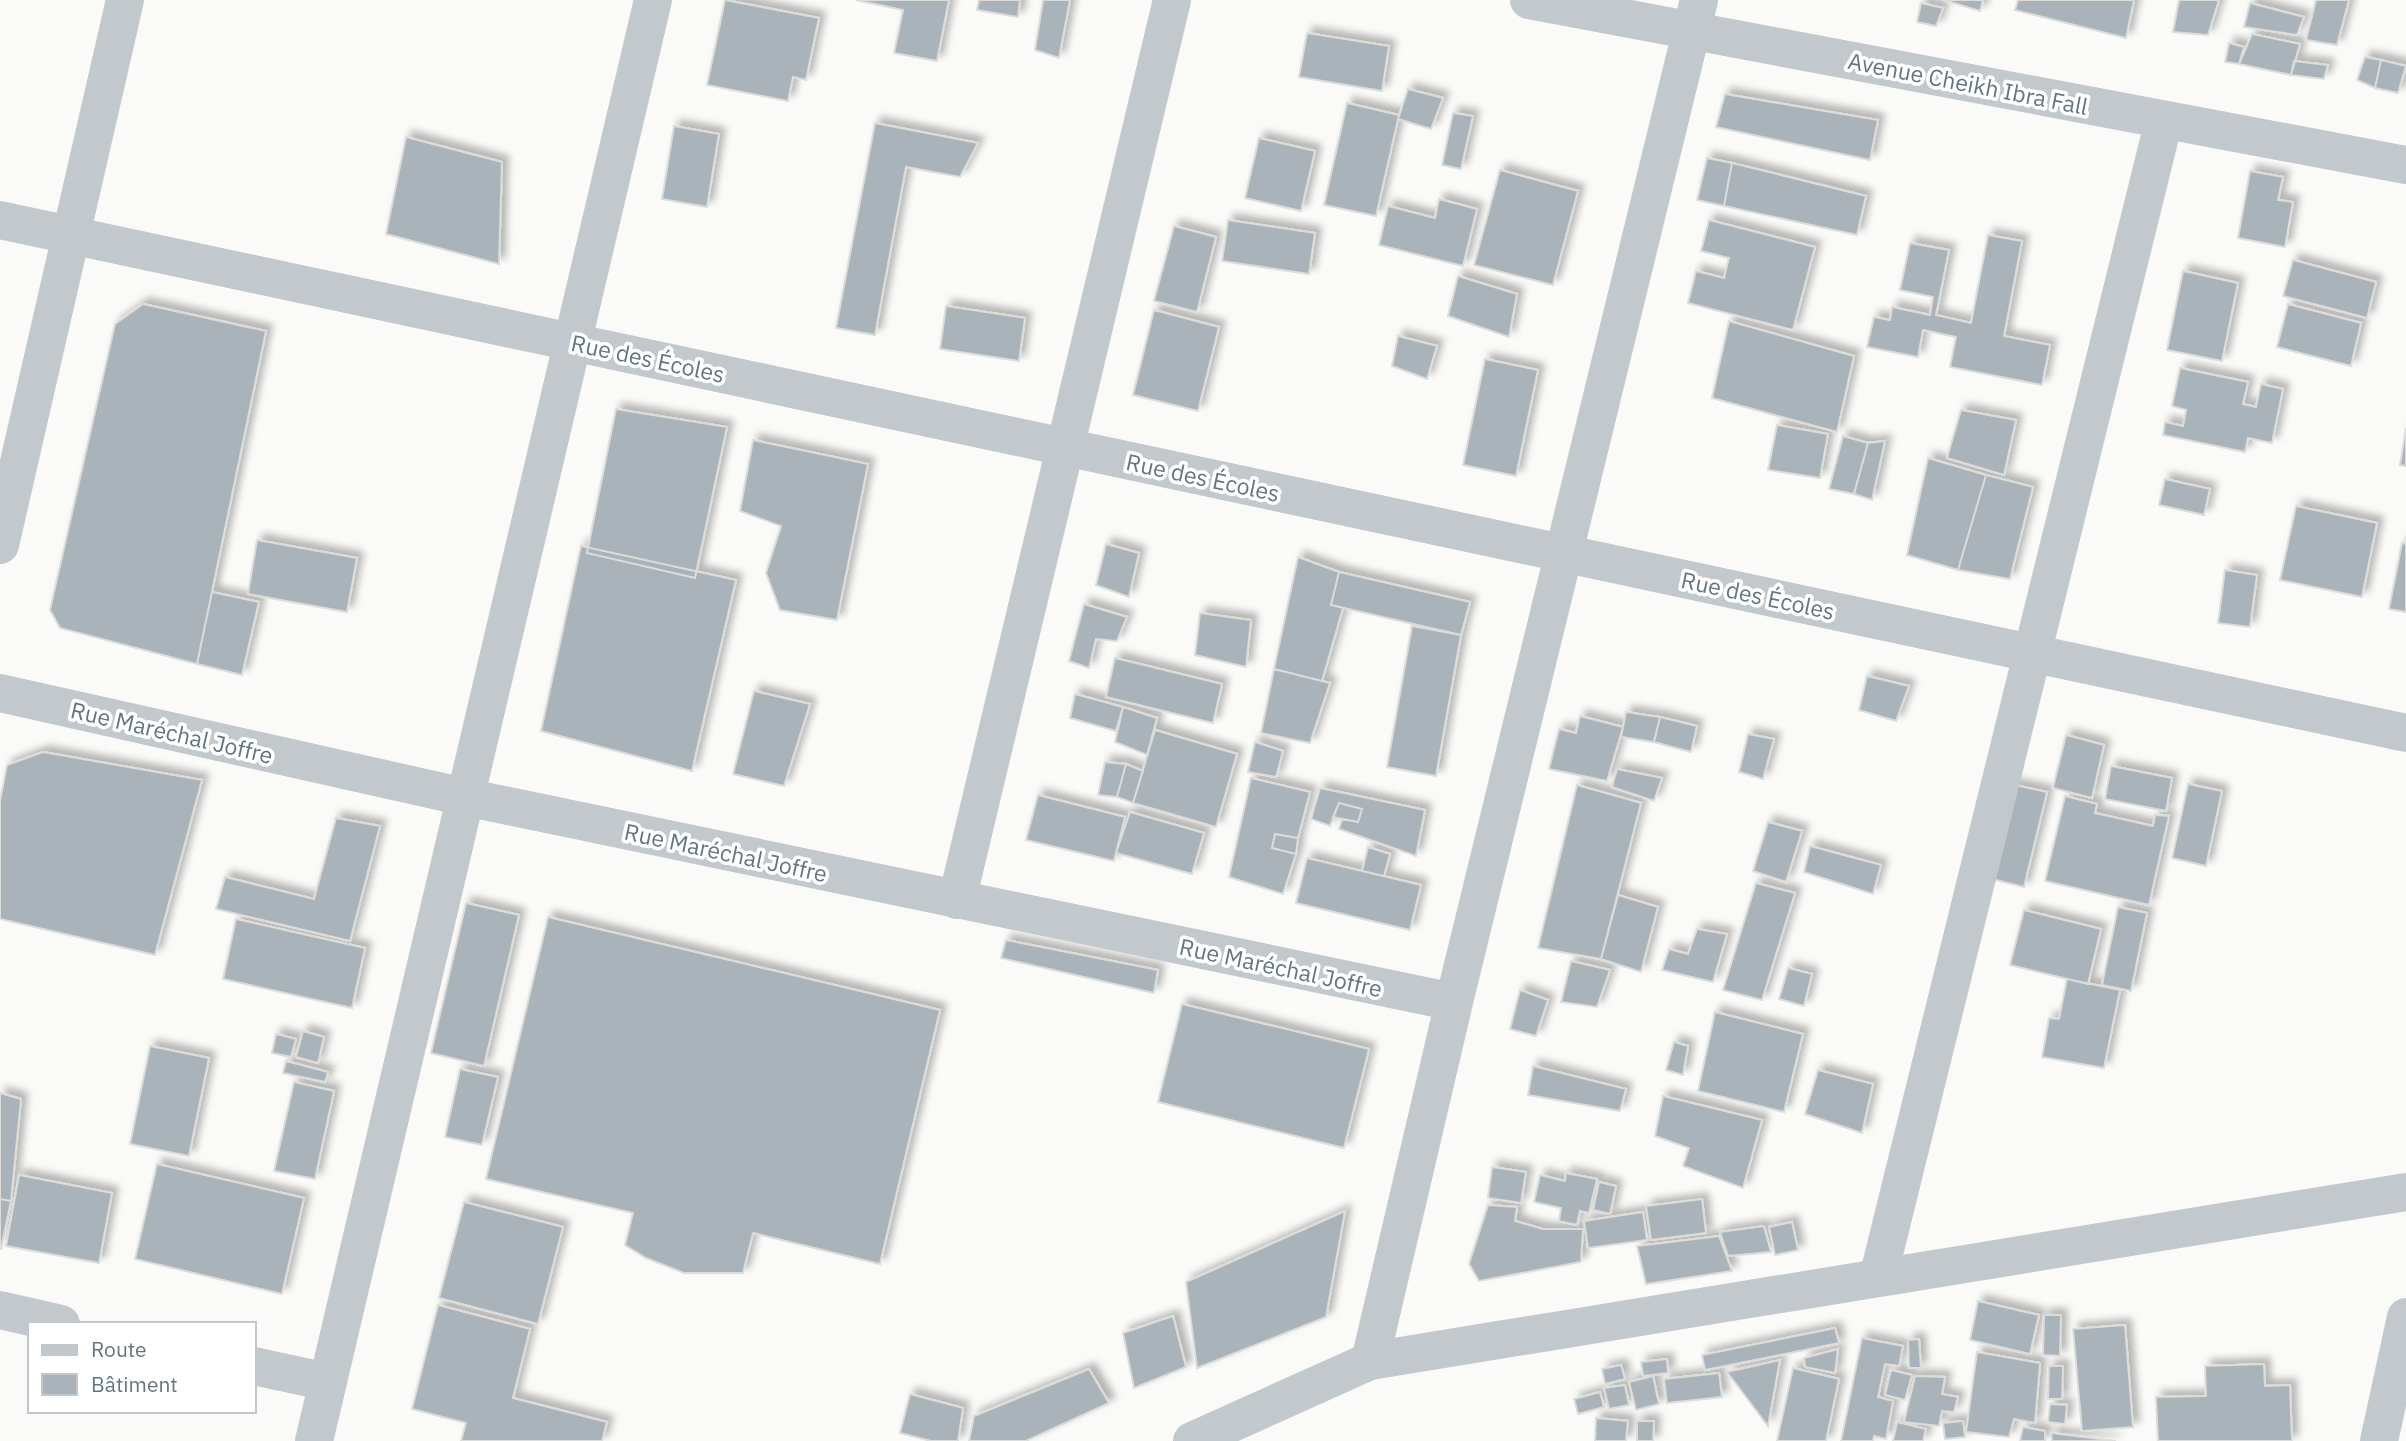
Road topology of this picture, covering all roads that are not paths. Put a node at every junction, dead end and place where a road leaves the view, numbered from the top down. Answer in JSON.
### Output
{"nodes":[{"id":1,"x":125,"y":0,"type":"edge"},
{"id":2,"x":653,"y":0,"type":"edge"},
{"id":3,"x":1172,"y":0,"type":"edge"},
{"id":4,"x":1529,"y":0,"type":"edge"},
{"id":5,"x":1696,"y":16,"type":"edge"},
{"id":6,"x":2164,"y":120,"type":"junction"},
{"id":7,"x":2406,"y":165,"type":"edge"},
{"id":8,"x":0,"y":220,"type":"edge"},
{"id":9,"x":71,"y":235,"type":"junction"},
{"id":10,"x":573,"y":342,"type":"junction"},
{"id":11,"x":1065,"y":447,"type":"junction"},
{"id":12,"x":0,"y":545,"type":"edge"},
{"id":13,"x":1566,"y":554,"type":"junction"},
{"id":14,"x":2033,"y":653,"type":"junction"},
{"id":15,"x":0,"y":693,"type":"edge"},
{"id":16,"x":2406,"y":733,"type":"edge"},
{"id":17,"x":465,"y":797,"type":"junction"},
{"id":18,"x":957,"y":900,"type":"junction"},
{"id":19,"x":1454,"y":1003,"type":"junction"},
{"id":20,"x":2406,"y":1192,"type":"edge"},
{"id":21,"x":1878,"y":1278,"type":"junction"},
{"id":22,"x":0,"y":1310,"type":"edge"},
{"id":23,"x":2406,"y":1317,"type":"edge"},
{"id":24,"x":52,"y":1322,"type":"edge"},
{"id":25,"x":1370,"y":1361,"type":"junction"},
{"id":26,"x":256,"y":1366,"type":"edge"},
{"id":27,"x":328,"y":1382,"type":"junction"},
{"id":28,"x":314,"y":1441,"type":"edge"},
{"id":29,"x":1192,"y":1441,"type":"edge"},
{"id":30,"x":2379,"y":1441,"type":"edge"}],
"edges":[{"from":1,"to":9,"type":"street"},
{"from":2,"to":10,"type":"street"},
{"from":3,"to":11,"type":"street"},
{"from":4,"to":5,"type":"street","name":"Avenue Cheikh Ibra Fall"},
{"from":5,"to":6,"type":"street","name":"Avenue Cheikh Ibra Fall"},
{"from":5,"to":13,"type":"street"},
{"from":6,"to":7,"type":"street","name":"Avenue Cheikh Ibra Fall"},
{"from":6,"to":14,"type":"street"},
{"from":8,"to":9,"type":"street","name":"Rue des Écoles"},
{"from":9,"to":10,"type":"street","name":"Rue des Écoles"},
{"from":9,"to":12,"type":"street"},
{"from":10,"to":11,"type":"street","name":"Rue des Écoles"},
{"from":10,"to":17,"type":"street"},
{"from":11,"to":13,"type":"street","name":"Rue des Écoles"},
{"from":11,"to":18,"type":"street"},
{"from":13,"to":14,"type":"street","name":"Rue des Écoles"},
{"from":13,"to":19,"type":"street"},
{"from":14,"to":16,"type":"street","name":"Rue des Écoles"},
{"from":14,"to":21,"type":"street"},
{"from":15,"to":17,"type":"street","name":"Rue Maréchal Joffre"},
{"from":17,"to":18,"type":"street","name":"Rue Maréchal Joffre"},
{"from":17,"to":27,"type":"street"},
{"from":18,"to":19,"type":"street","name":"Rue Maréchal Joffre"},
{"from":19,"to":25,"type":"street"},
{"from":20,"to":21,"type":"street"},
{"from":21,"to":25,"type":"street"},
{"from":22,"to":24,"type":"street"},
{"from":23,"to":30,"type":"street"},
{"from":25,"to":29,"type":"street"},
{"from":26,"to":27,"type":"street"},
{"from":27,"to":28,"type":"street"}]}
